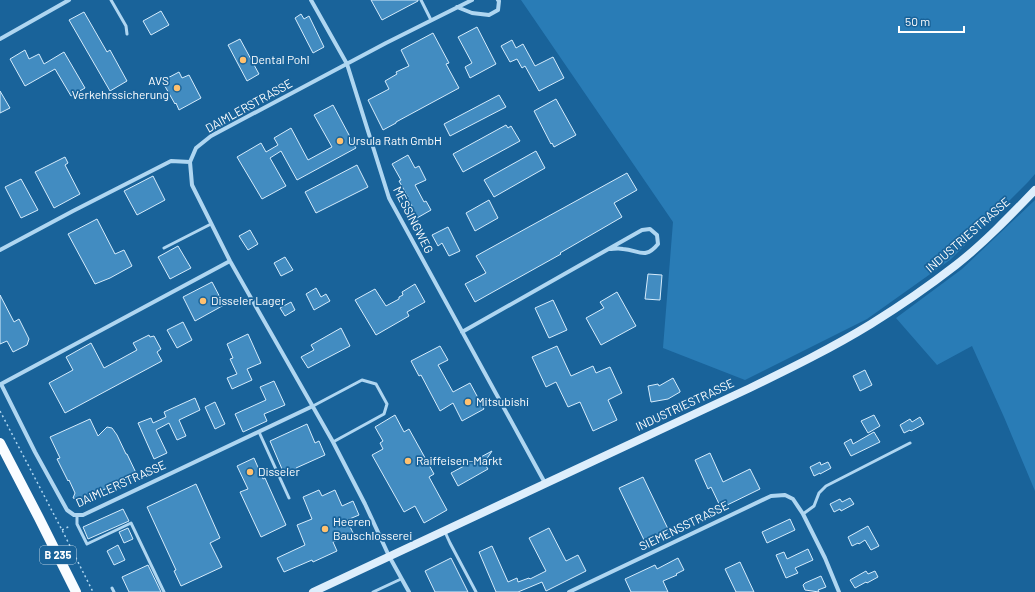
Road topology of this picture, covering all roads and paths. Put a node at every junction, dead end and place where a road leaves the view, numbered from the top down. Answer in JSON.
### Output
{"nodes":[{"id":1,"x":69,"y":0,"type":"edge"},
{"id":2,"x":111,"y":0,"type":"edge"},
{"id":3,"x":311,"y":0,"type":"edge"},
{"id":4,"x":421,"y":0,"type":"edge"},
{"id":5,"x":472,"y":0,"type":"edge"},
{"id":6,"x":498,"y":0,"type":"edge"},
{"id":7,"x":457,"y":7,"type":"junction"},
{"id":8,"x":431,"y":20,"type":"junction"},
{"id":9,"x":128,"y":34,"type":"dead end"},
{"id":10,"x":0,"y":39,"type":"edge"},
{"id":11,"x":347,"y":64,"type":"junction"},
{"id":12,"x":190,"y":162,"type":"junction"},
{"id":13,"x":1035,"y":190,"type":"edge"},
{"id":14,"x":211,"y":224,"type":"junction"},
{"id":15,"x":164,"y":248,"type":"dead end"},
{"id":16,"x":609,"y":249,"type":"junction"},
{"id":17,"x":0,"y":250,"type":"edge"},
{"id":18,"x":230,"y":261,"type":"junction"},
{"id":19,"x":462,"y":332,"type":"junction"},
{"id":20,"x":0,"y":384,"type":"edge"},
{"id":21,"x":313,"y":406,"type":"junction"},
{"id":22,"x":0,"y":411,"type":"edge"},
{"id":23,"x":259,"y":432,"type":"junction"},
{"id":24,"x":333,"y":442,"type":"junction"},
{"id":25,"x":0,"y":443,"type":"edge"},
{"id":26,"x":910,"y":443,"type":"dead end"},
{"id":27,"x":545,"y":483,"type":"junction"},
{"id":28,"x":289,"y":498,"type":"dead end"},
{"id":29,"x":803,"y":514,"type":"junction"},
{"id":30,"x":75,"y":515,"type":"junction"},
{"id":31,"x":62,"y":530,"type":"junction"},
{"id":32,"x":444,"y":530,"type":"junction"},
{"id":33,"x":389,"y":556,"type":"junction"},
{"id":34,"x":401,"y":579,"type":"junction"},
{"id":35,"x":76,"y":592,"type":"edge"},
{"id":36,"x":93,"y":592,"type":"edge"},
{"id":37,"x":164,"y":592,"type":"edge"},
{"id":38,"x":313,"y":592,"type":"edge"},
{"id":39,"x":373,"y":592,"type":"edge"},
{"id":40,"x":409,"y":592,"type":"edge"},
{"id":41,"x":476,"y":592,"type":"edge"},
{"id":42,"x":569,"y":592,"type":"edge"},
{"id":43,"x":839,"y":592,"type":"edge"}],
"edges":[{"from":1,"to":10,"type":"street"},
{"from":2,"to":9,"type":"lane"},
{"from":3,"to":11,"type":"street","name":"MESSINGWEG"},
{"from":4,"to":8,"type":"lane"},
{"from":5,"to":7,"type":"street"},
{"from":6,"to":7,"type":"street"},
{"from":7,"to":8,"type":"street"},
{"from":8,"to":11,"type":"street"},
{"from":11,"to":12,"type":"street","name":"DAIMLERSTRASSE"},
{"from":11,"to":19,"type":"street","name":"MESSINGWEG"},
{"from":12,"to":14,"type":"street"},
{"from":12,"to":17,"type":"street"},
{"from":13,"to":27,"type":"street","name":"INDUSTRIESTRASSE"},
{"from":14,"to":15,"type":"lane"},
{"from":14,"to":18,"type":"street"},
{"from":16,"to":16,"type":"street"},
{"from":16,"to":19,"type":"street"},
{"from":18,"to":20,"type":"street","name":"DAIMLERSTRASSE"},
{"from":18,"to":21,"type":"street"},
{"from":19,"to":27,"type":"street","name":"MESSINGWEG"},
{"from":20,"to":30,"type":"street","name":"DAIMLERSTRASSE"},
{"from":21,"to":23,"type":"street","name":"DAIMLERSTRASSE"},
{"from":21,"to":24,"type":"street"},
{"from":21,"to":24,"type":"lane"},
{"from":22,"to":31,"type":"path"},
{"from":23,"to":28,"type":"lane"},
{"from":23,"to":30,"type":"street","name":"DAIMLERSTRASSE"},
{"from":24,"to":33,"type":"street"},
{"from":25,"to":35,"type":"main road","number":"B 235"},
{"from":26,"to":29,"type":"lane"},
{"from":27,"to":32,"type":"street","name":"INDUSTRIESTRASSE"},
{"from":29,"to":42,"type":"street","name":"SIEMENSSTRASSE"},
{"from":29,"to":43,"type":"street","name":"SIEMENSSTRASSE"},
{"from":30,"to":31,"type":"path"},
{"from":30,"to":37,"type":"lane"},
{"from":31,"to":36,"type":"path"},
{"from":32,"to":33,"type":"street","name":"INDUSTRIESTRASSE"},
{"from":32,"to":41,"type":"lane"},
{"from":33,"to":34,"type":"street"},
{"from":33,"to":38,"type":"street","name":"INDUSTRIESTRASSE"},
{"from":34,"to":39,"type":"lane"},
{"from":34,"to":40,"type":"street"}]}
